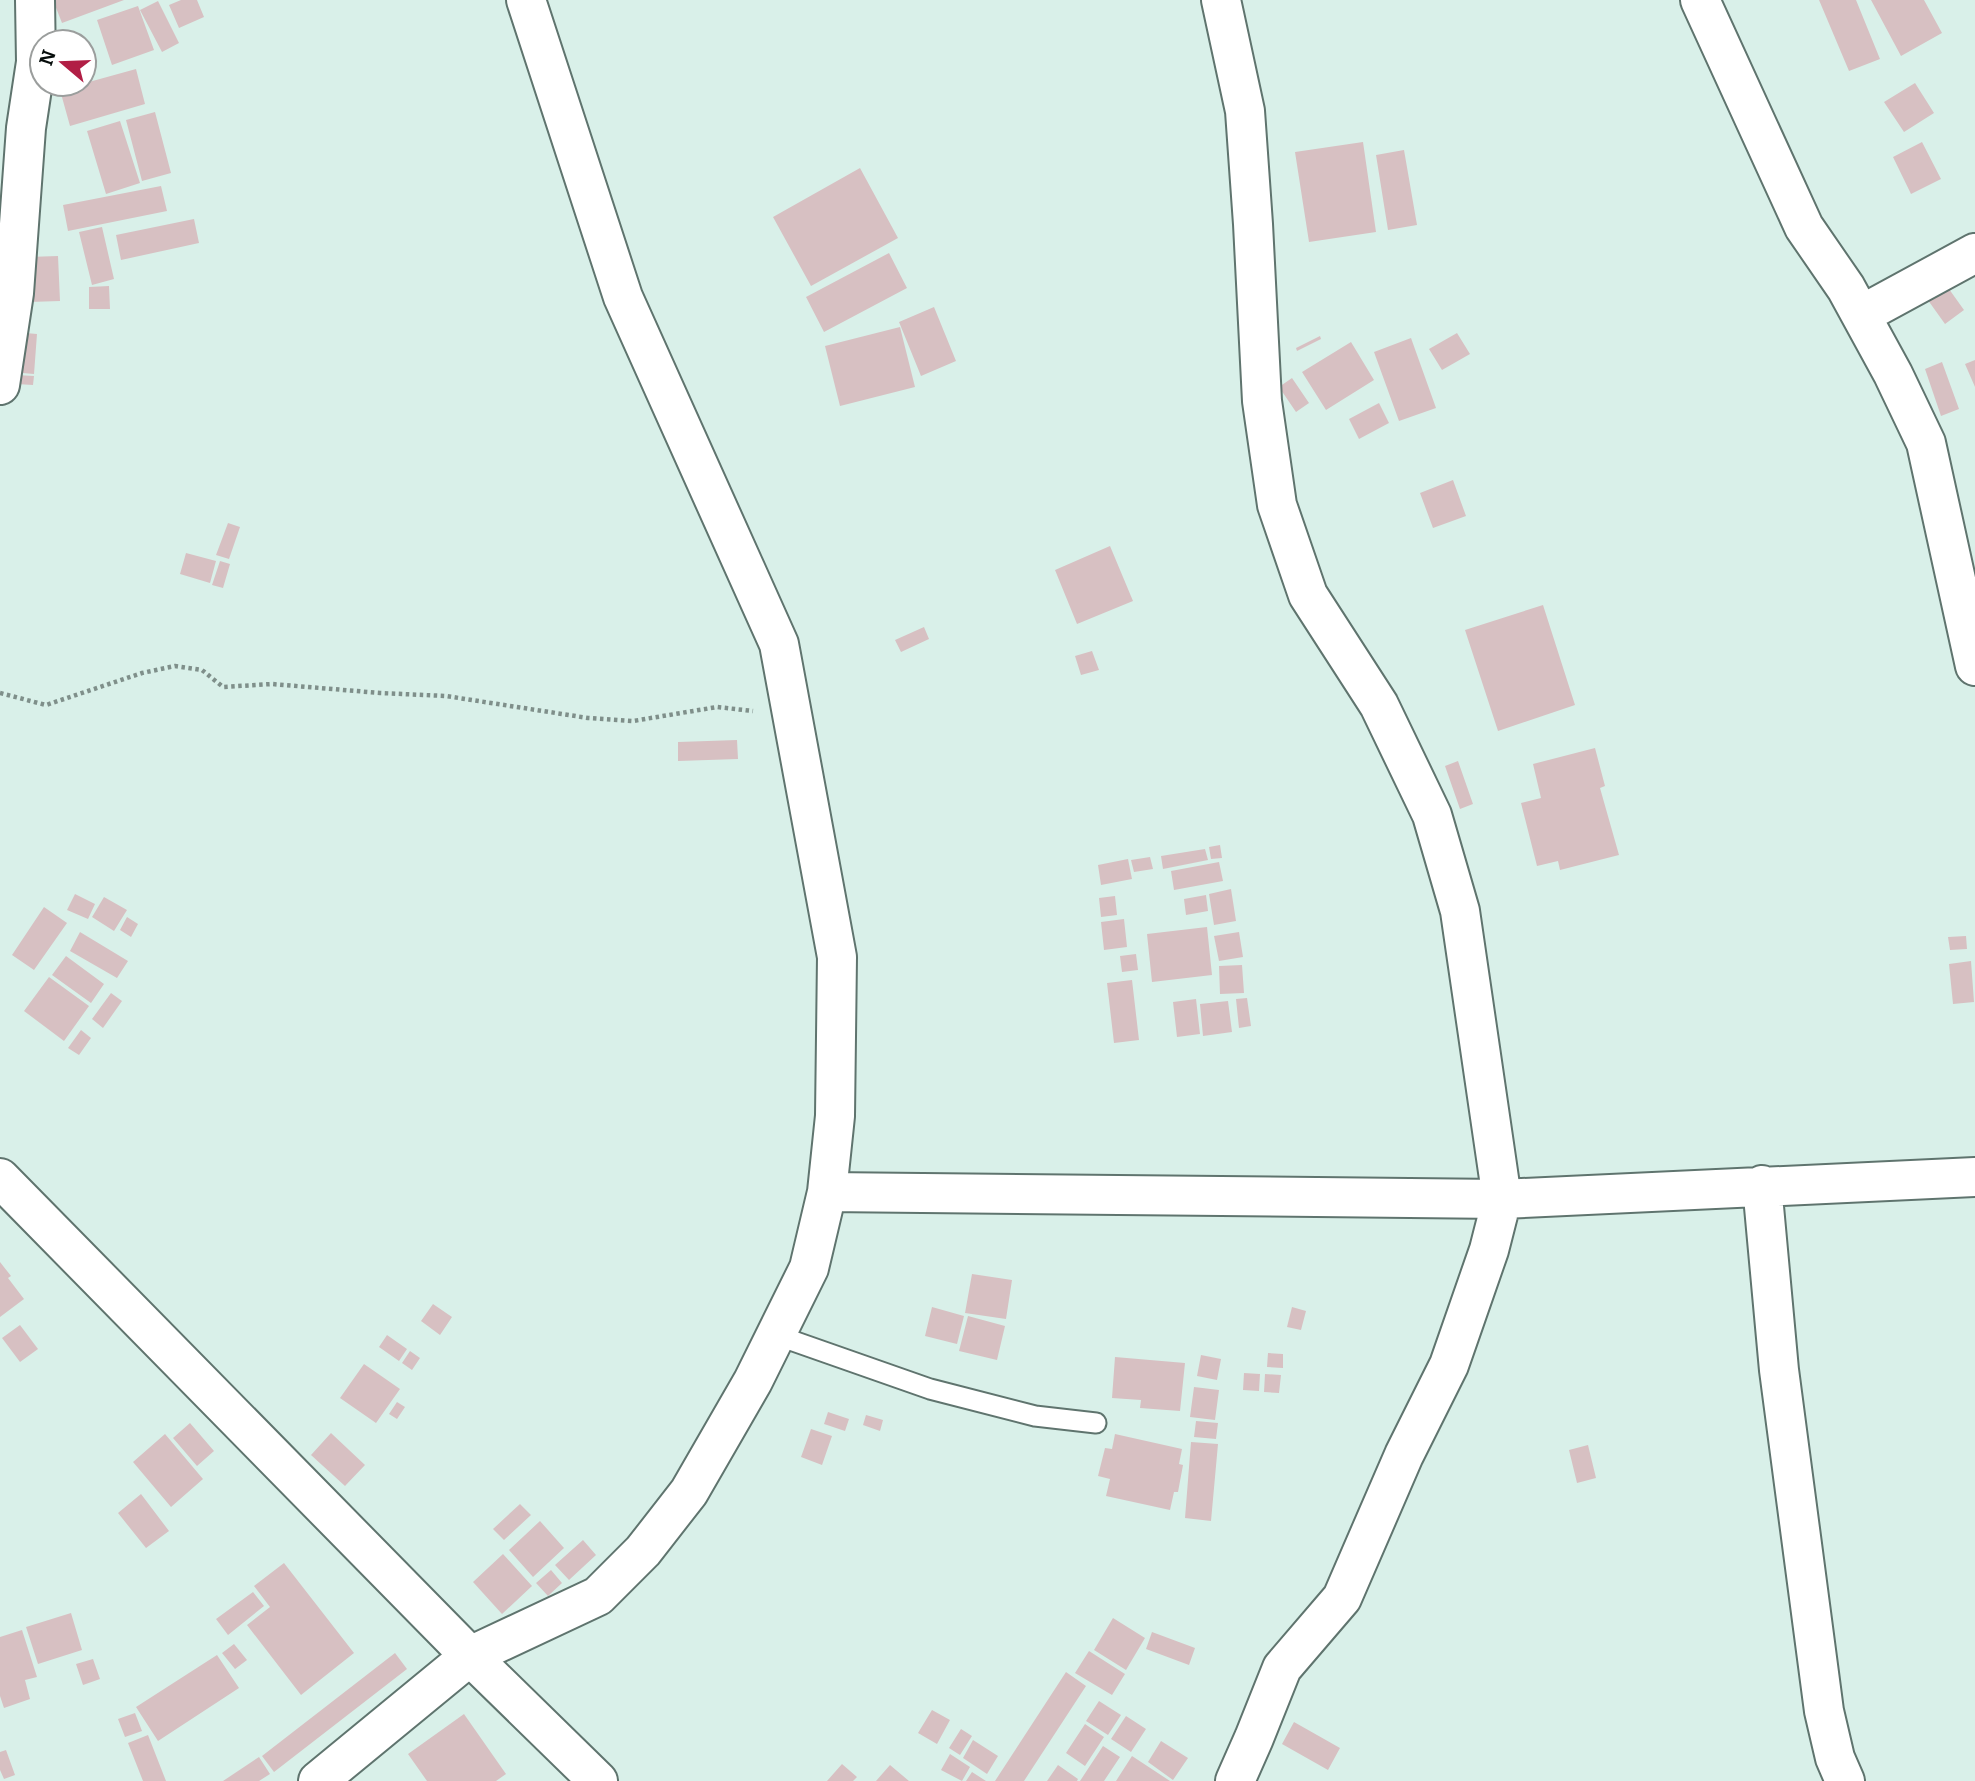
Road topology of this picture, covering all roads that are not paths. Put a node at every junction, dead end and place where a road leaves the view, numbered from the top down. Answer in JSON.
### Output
{"nodes":[{"id":1,"x":35,"y":0,"type":"edge"},
{"id":2,"x":526,"y":0,"type":"edge"},
{"id":3,"x":1221,"y":0,"type":"edge"},
{"id":4,"x":1700,"y":0,"type":"edge"},
{"id":5,"x":1975,"y":253,"type":"edge"},
{"id":6,"x":1861,"y":315,"type":"junction"},
{"id":7,"x":0,"y":385,"type":"edge"},
{"id":8,"x":1975,"y":666,"type":"edge"},
{"id":9,"x":1975,"y":1177,"type":"edge"},
{"id":10,"x":0,"y":1178,"type":"edge"},
{"id":11,"x":1762,"y":1185,"type":"junction"},
{"id":12,"x":827,"y":1192,"type":"junction"},
{"id":13,"x":1502,"y":1199,"type":"junction"},
{"id":14,"x":776,"y":1335,"type":"junction"},
{"id":15,"x":1096,"y":1423,"type":"dead end"},
{"id":16,"x":470,"y":1656,"type":"junction"},
{"id":17,"x":318,"y":1781,"type":"edge"},
{"id":18,"x":598,"y":1781,"type":"edge"},
{"id":19,"x":1235,"y":1781,"type":"edge"},
{"id":20,"x":1845,"y":1781,"type":"edge"}],
"edges":[{"from":1,"to":7,"type":"street"},
{"from":2,"to":12,"type":"street"},
{"from":3,"to":13,"type":"street"},
{"from":4,"to":6,"type":"street"},
{"from":5,"to":6,"type":"street"},
{"from":6,"to":8,"type":"street"},
{"from":9,"to":11,"type":"street"},
{"from":10,"to":16,"type":"street"},
{"from":11,"to":13,"type":"street"},
{"from":11,"to":20,"type":"street"},
{"from":12,"to":13,"type":"street"},
{"from":12,"to":14,"type":"street"},
{"from":13,"to":19,"type":"street"},
{"from":14,"to":15,"type":"lane"},
{"from":14,"to":16,"type":"street"},
{"from":16,"to":17,"type":"street"},
{"from":16,"to":18,"type":"street"}]}
